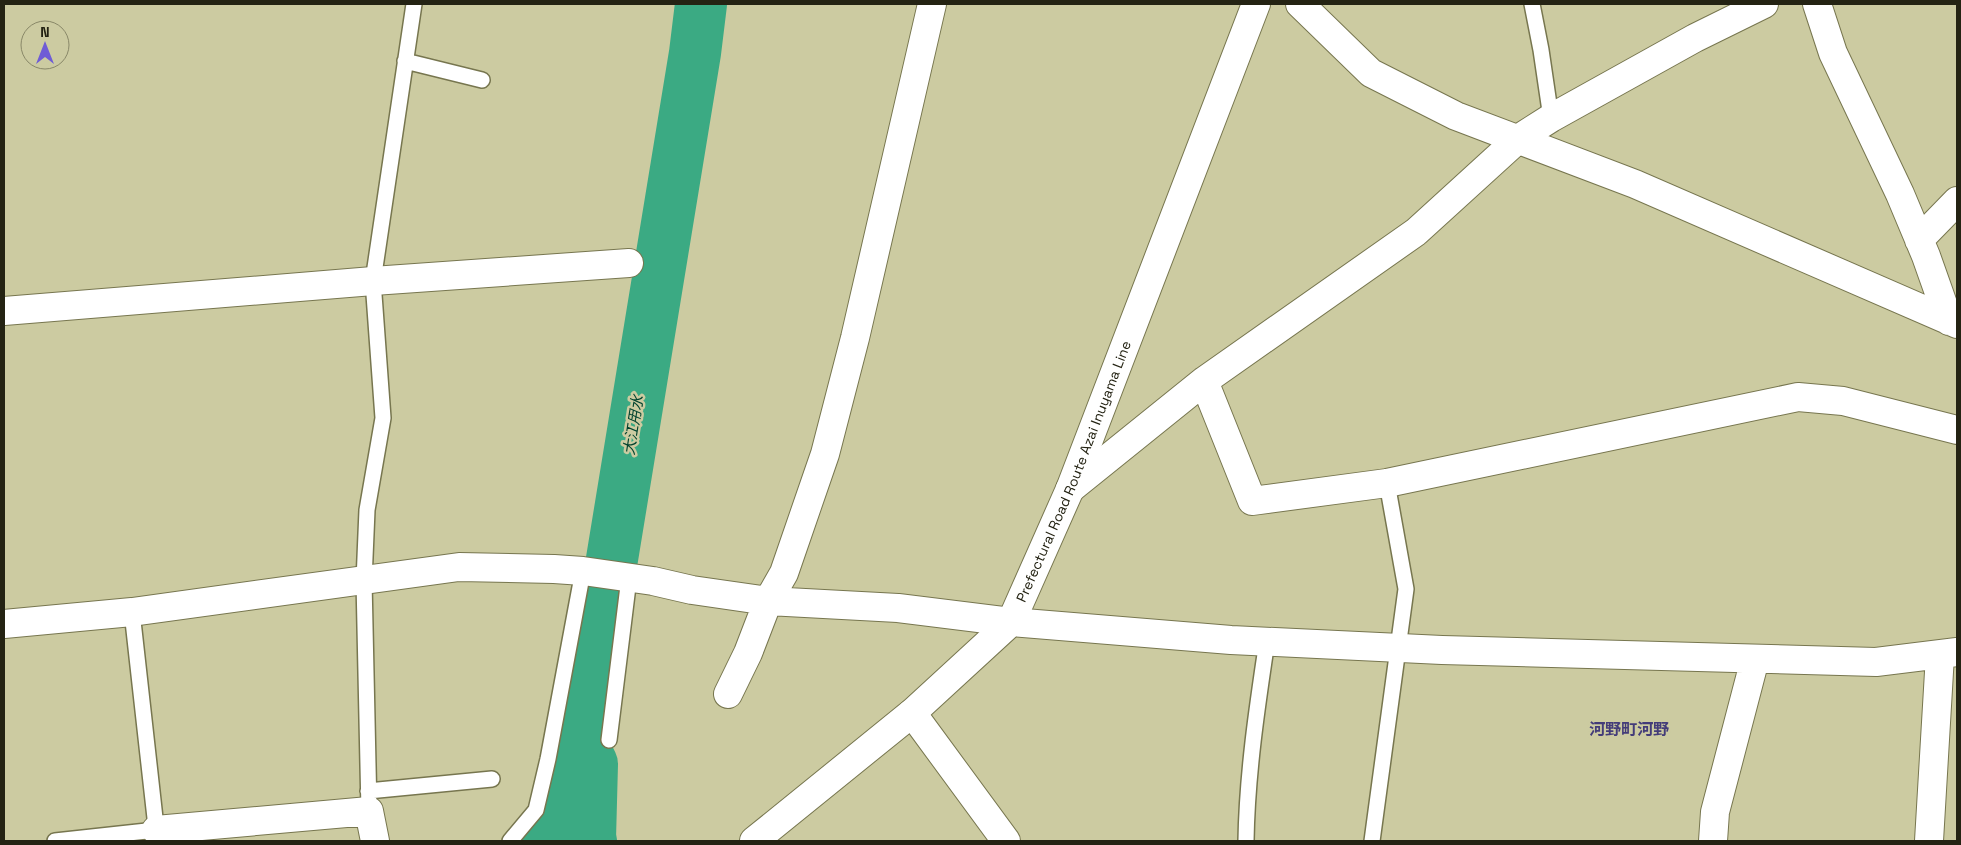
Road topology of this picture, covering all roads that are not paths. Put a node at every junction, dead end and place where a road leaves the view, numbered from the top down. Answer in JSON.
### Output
{"nodes":[{"id":1,"x":414,"y":4,"type":"edge"},
{"id":2,"x":932,"y":4,"type":"edge"},
{"id":3,"x":1256,"y":4,"type":"edge"},
{"id":4,"x":1300,"y":4,"type":"edge"},
{"id":5,"x":1532,"y":4,"type":"edge"},
{"id":6,"x":1764,"y":4,"type":"edge"},
{"id":7,"x":1817,"y":4,"type":"edge"},
{"id":8,"x":405,"y":61,"type":"junction"},
{"id":9,"x":482,"y":80,"type":"dead end"},
{"id":10,"x":1551,"y":118,"type":"junction"},
{"id":11,"x":1518,"y":139,"type":"junction"},
{"id":12,"x":1957,"y":201,"type":"edge"},
{"id":13,"x":1919,"y":240,"type":"junction"},
{"id":14,"x":629,"y":263,"type":"dead end"},
{"id":15,"x":372,"y":281,"type":"junction"},
{"id":16,"x":4,"y":311,"type":"edge"},
{"id":17,"x":1953,"y":322,"type":"edge"},
{"id":18,"x":1204,"y":381,"type":"junction"},
{"id":19,"x":1957,"y":430,"type":"edge"},
{"id":20,"x":1387,"y":483,"type":"junction"},
{"id":21,"x":1070,"y":490,"type":"junction"},
{"id":22,"x":584,"y":571,"type":"junction"},
{"id":23,"x":628,"y":578,"type":"junction"},
{"id":24,"x":364,"y":581,"type":"junction"},
{"id":25,"x":768,"y":601,"type":"junction"},
{"id":26,"x":132,"y":612,"type":"junction"},
{"id":27,"x":1011,"y":622,"type":"junction"},
{"id":28,"x":4,"y":624,"type":"edge"},
{"id":29,"x":1266,"y":641,"type":"junction"},
{"id":30,"x":1397,"y":647,"type":"junction"},
{"id":31,"x":1948,"y":654,"type":"edge"},
{"id":32,"x":1755,"y":659,"type":"junction"},
{"id":33,"x":728,"y":694,"type":"dead end"},
{"id":34,"x":912,"y":713,"type":"junction"},
{"id":35,"x":609,"y":740,"type":"dead end"},
{"id":36,"x":492,"y":779,"type":"dead end"},
{"id":37,"x":369,"y":801,"type":"junction"},
{"id":38,"x":157,"y":836,"type":"edge"},
{"id":39,"x":55,"y":841,"type":"edge"},
{"id":40,"x":375,"y":841,"type":"edge"},
{"id":41,"x":510,"y":841,"type":"edge"},
{"id":42,"x":754,"y":841,"type":"edge"},
{"id":43,"x":1006,"y":841,"type":"edge"},
{"id":44,"x":1246,"y":841,"type":"edge"},
{"id":45,"x":1372,"y":841,"type":"edge"},
{"id":46,"x":1713,"y":841,"type":"edge"},
{"id":47,"x":1929,"y":841,"type":"edge"}],
"edges":[{"from":1,"to":8,"type":"lane"},
{"from":2,"to":25,"type":"street"},
{"from":3,"to":21,"type":"street","name":"Prefectural Road Route Azai Inuyama Line"},
{"from":4,"to":11,"type":"street"},
{"from":5,"to":10,"type":"lane"},
{"from":6,"to":10,"type":"street"},
{"from":7,"to":13,"type":"street"},
{"from":8,"to":9,"type":"lane"},
{"from":8,"to":15,"type":"lane"},
{"from":10,"to":11,"type":"street"},
{"from":11,"to":17,"type":"street"},
{"from":11,"to":18,"type":"street"},
{"from":12,"to":13,"type":"street"},
{"from":13,"to":17,"type":"street"},
{"from":14,"to":15,"type":"street"},
{"from":15,"to":16,"type":"street"},
{"from":15,"to":24,"type":"lane"},
{"from":18,"to":20,"type":"street"},
{"from":18,"to":21,"type":"street"},
{"from":19,"to":20,"type":"street"},
{"from":20,"to":30,"type":"lane"},
{"from":21,"to":27,"type":"street","name":"Prefectural Road Route Azai Inuyama Line"},
{"from":22,"to":23,"type":"street"},
{"from":22,"to":24,"type":"street"},
{"from":22,"to":41,"type":"lane"},
{"from":23,"to":25,"type":"street"},
{"from":23,"to":35,"type":"lane"},
{"from":24,"to":26,"type":"street"},
{"from":24,"to":37,"type":"lane"},
{"from":25,"to":27,"type":"street"},
{"from":25,"to":33,"type":"street"},
{"from":26,"to":28,"type":"street"},
{"from":26,"to":38,"type":"lane"},
{"from":27,"to":29,"type":"street"},
{"from":27,"to":34,"type":"street","name":"Prefectural Road Route Azai Inuyama Line"},
{"from":29,"to":30,"type":"street"},
{"from":29,"to":44,"type":"lane"},
{"from":30,"to":32,"type":"street"},
{"from":30,"to":45,"type":"lane"},
{"from":31,"to":32,"type":"street"},
{"from":31,"to":47,"type":"street"},
{"from":32,"to":46,"type":"street"},
{"from":34,"to":42,"type":"street","name":"Prefectural Road Route Azai Inuyama Line"},
{"from":34,"to":43,"type":"street"},
{"from":36,"to":37,"type":"lane"},
{"from":37,"to":38,"type":"street"},
{"from":37,"to":40,"type":"street"},
{"from":38,"to":39,"type":"lane"}]}
